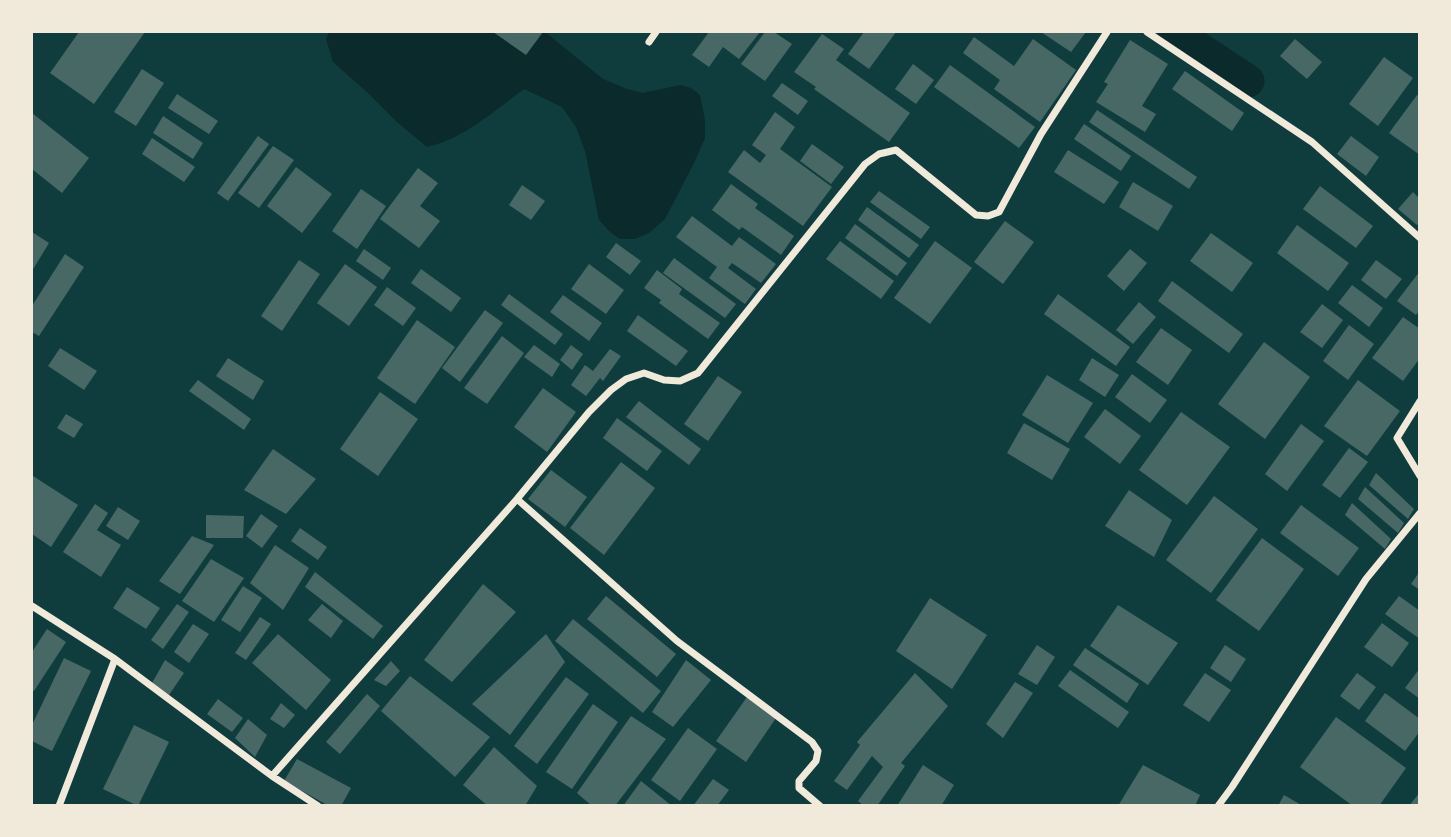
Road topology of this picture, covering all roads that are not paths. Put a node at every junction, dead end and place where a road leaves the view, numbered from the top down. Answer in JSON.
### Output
{"nodes":[{"id":1,"x":656,"y":32,"type":"edge"},
{"id":2,"x":1107,"y":32,"type":"edge"},
{"id":3,"x":1147,"y":32,"type":"edge"},
{"id":4,"x":649,"y":42,"type":"dead end"},
{"id":5,"x":1419,"y":238,"type":"edge"},
{"id":6,"x":1419,"y":401,"type":"edge"},
{"id":7,"x":1419,"y":475,"type":"edge"},
{"id":8,"x":517,"y":499,"type":"junction"},
{"id":9,"x":1419,"y":513,"type":"edge"},
{"id":10,"x":32,"y":606,"type":"edge"},
{"id":11,"x":115,"y":659,"type":"junction"},
{"id":12,"x":272,"y":776,"type":"junction"},
{"id":13,"x":59,"y":806,"type":"edge"},
{"id":14,"x":317,"y":806,"type":"edge"},
{"id":15,"x":820,"y":806,"type":"edge"},
{"id":16,"x":1219,"y":806,"type":"edge"}],
"edges":[{"from":1,"to":4,"type":"street"},
{"from":2,"to":8,"type":"street"},
{"from":3,"to":5,"type":"street"},
{"from":6,"to":7,"type":"street"},
{"from":8,"to":12,"type":"street"},
{"from":8,"to":15,"type":"street"},
{"from":9,"to":16,"type":"street"},
{"from":10,"to":11,"type":"street"},
{"from":11,"to":12,"type":"street"},
{"from":11,"to":13,"type":"street"},
{"from":12,"to":14,"type":"street"}]}
